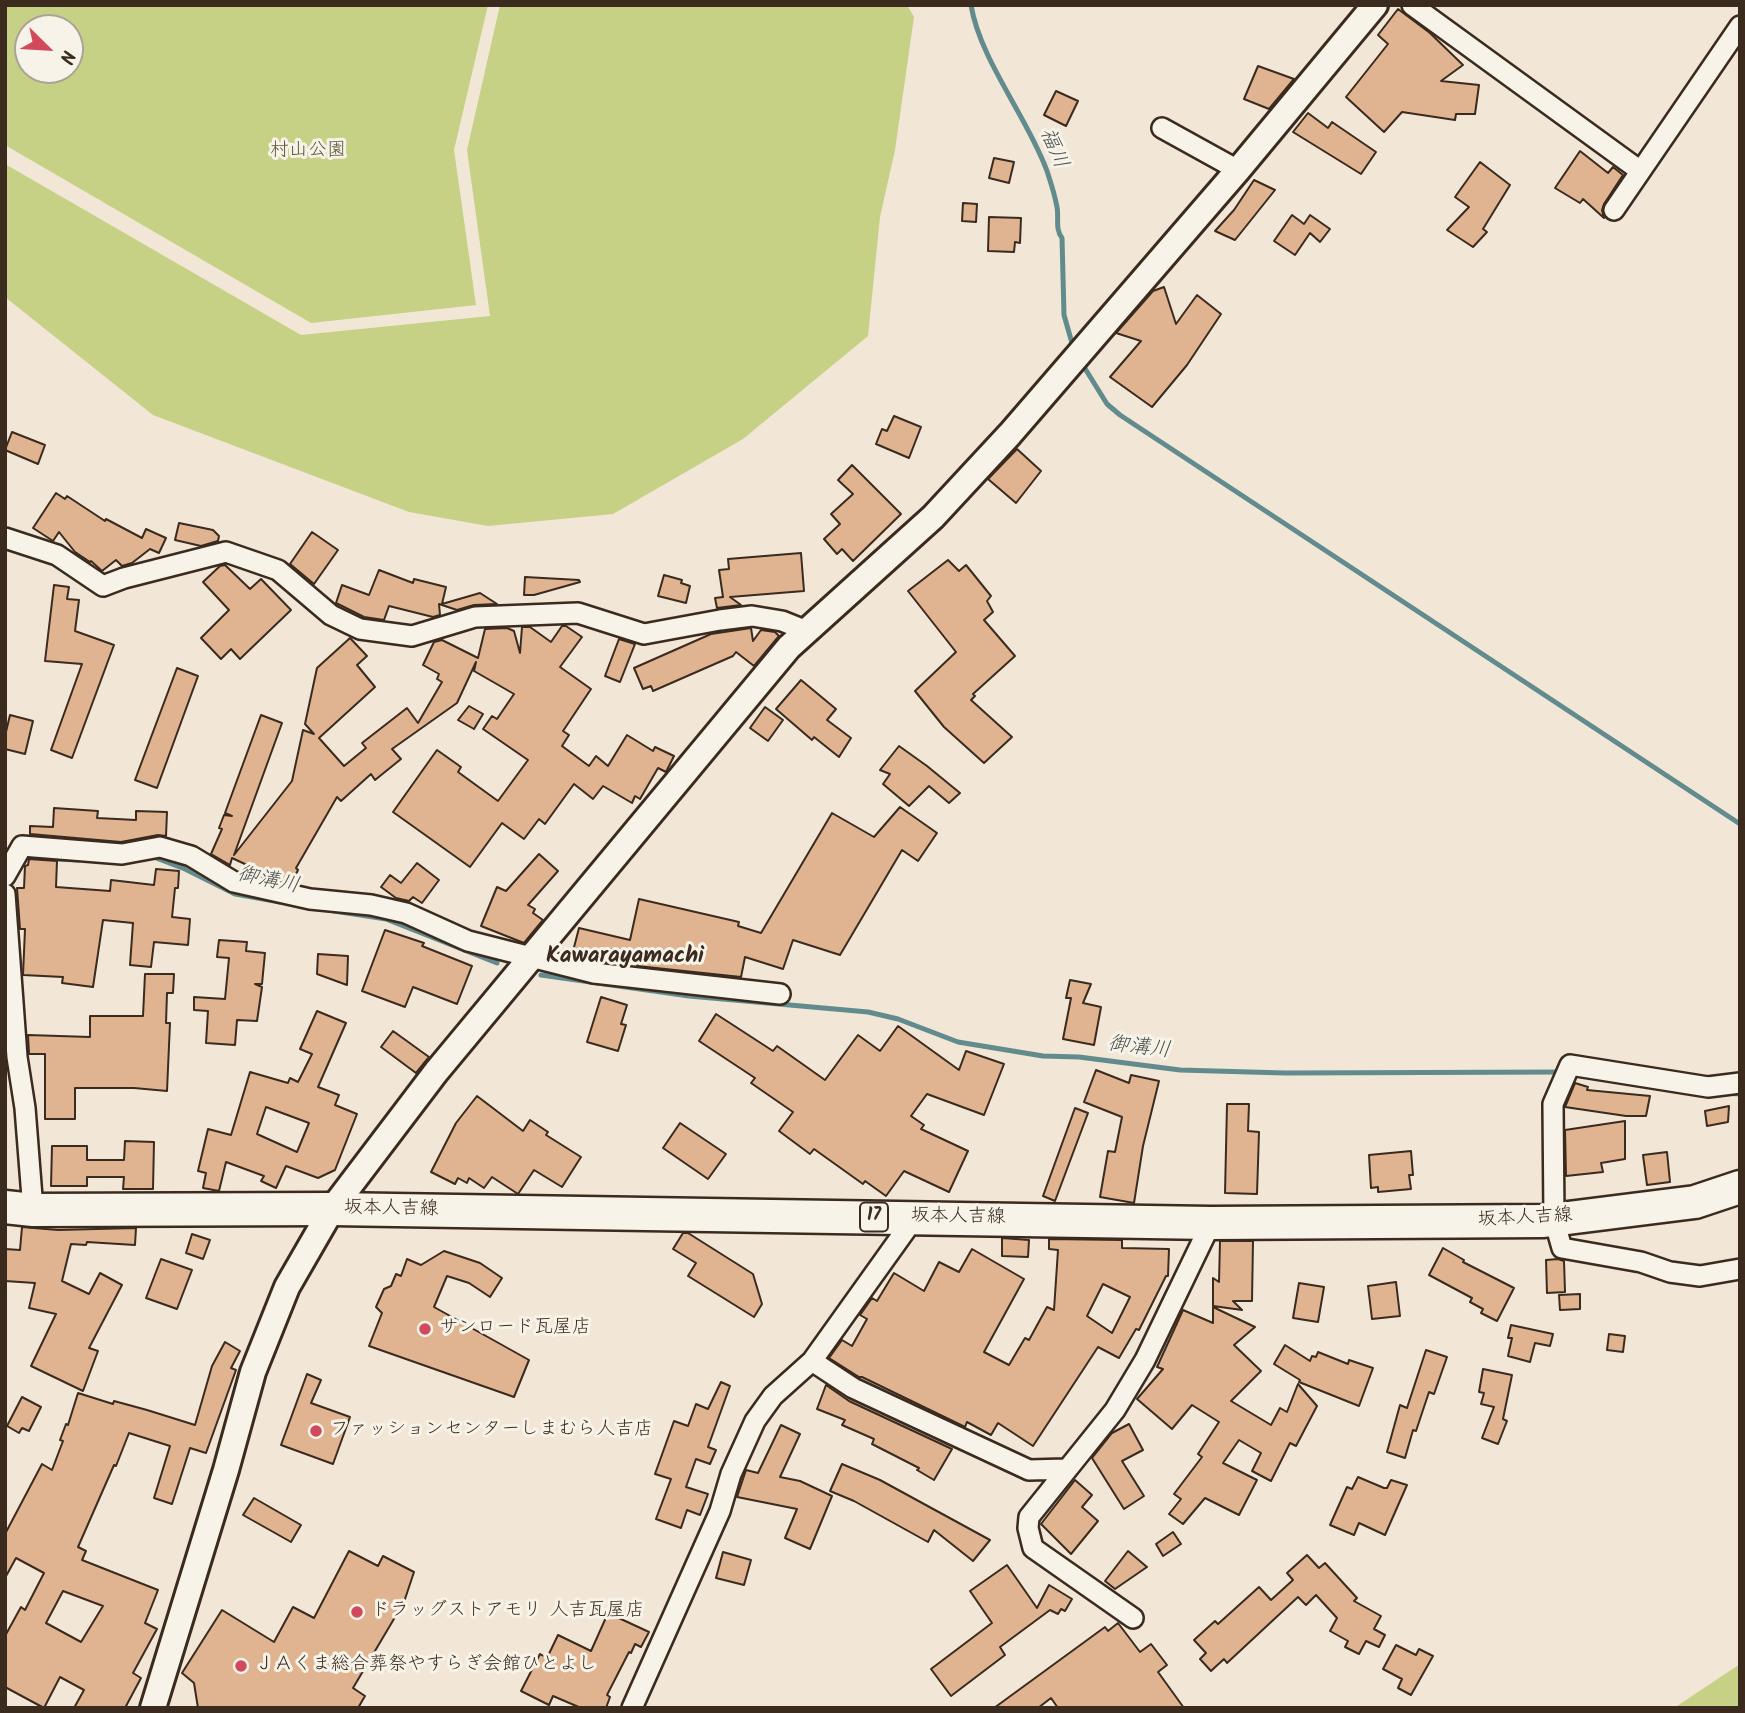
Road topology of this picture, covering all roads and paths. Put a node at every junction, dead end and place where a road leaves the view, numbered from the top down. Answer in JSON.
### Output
{"nodes":[{"id":1,"x":1375,"y":5,"type":"edge"},
{"id":2,"x":1412,"y":5,"type":"edge"},
{"id":3,"x":1740,"y":26,"type":"edge"},
{"id":4,"x":1163,"y":128,"type":"dead end"},
{"id":5,"x":1238,"y":170,"type":"junction"},
{"id":6,"x":1639,"y":170,"type":"junction"},
{"id":7,"x":1614,"y":210,"type":"dead end"},
{"id":8,"x":5,"y":538,"type":"edge"},
{"id":9,"x":807,"y":631,"type":"junction"},
{"id":10,"x":5,"y":876,"type":"edge"},
{"id":11,"x":5,"y":894,"type":"edge"},
{"id":12,"x":532,"y":957,"type":"junction"},
{"id":13,"x":780,"y":994,"type":"dead end"},
{"id":14,"x":1740,"y":1083,"type":"edge"},
{"id":15,"x":1740,"y":1187,"type":"edge"},
{"id":16,"x":19,"y":1208,"type":"edge"},
{"id":17,"x":331,"y":1209,"type":"junction"},
{"id":18,"x":915,"y":1217,"type":"junction"},
{"id":19,"x":1554,"y":1220,"type":"junction"},
{"id":20,"x":1211,"y":1223,"type":"junction"},
{"id":21,"x":1740,"y":1269,"type":"edge"},
{"id":22,"x":812,"y":1361,"type":"junction"},
{"id":23,"x":1066,"y":1469,"type":"junction"},
{"id":24,"x":1133,"y":1618,"type":"dead end"},
{"id":25,"x":153,"y":1708,"type":"edge"},
{"id":26,"x":632,"y":1708,"type":"edge"}],
"edges":[{"from":1,"to":5,"type":"street"},
{"from":2,"to":6,"type":"street"},
{"from":3,"to":6,"type":"street"},
{"from":4,"to":5,"type":"street"},
{"from":5,"to":9,"type":"street"},
{"from":6,"to":7,"type":"street"},
{"from":8,"to":9,"type":"street"},
{"from":9,"to":12,"type":"street"},
{"from":10,"to":12,"type":"street"},
{"from":11,"to":16,"type":"street"},
{"from":12,"to":13,"type":"street"},
{"from":12,"to":17,"type":"street"},
{"from":14,"to":19,"type":"street"},
{"from":15,"to":19,"type":"main road","name":"坂本人吉線","number":"17"},
{"from":16,"to":17,"type":"main road","name":"坂本人吉線","number":"17"},
{"from":17,"to":18,"type":"main road","name":"坂本人吉線","number":"17"},
{"from":17,"to":25,"type":"street"},
{"from":18,"to":20,"type":"main road","name":"坂本人吉線","number":"17"},
{"from":18,"to":22,"type":"street"},
{"from":19,"to":20,"type":"main road","name":"坂本人吉線","number":"17"},
{"from":19,"to":21,"type":"street"},
{"from":20,"to":23,"type":"street"},
{"from":22,"to":23,"type":"street"},
{"from":22,"to":26,"type":"street"},
{"from":23,"to":24,"type":"street"}]}
